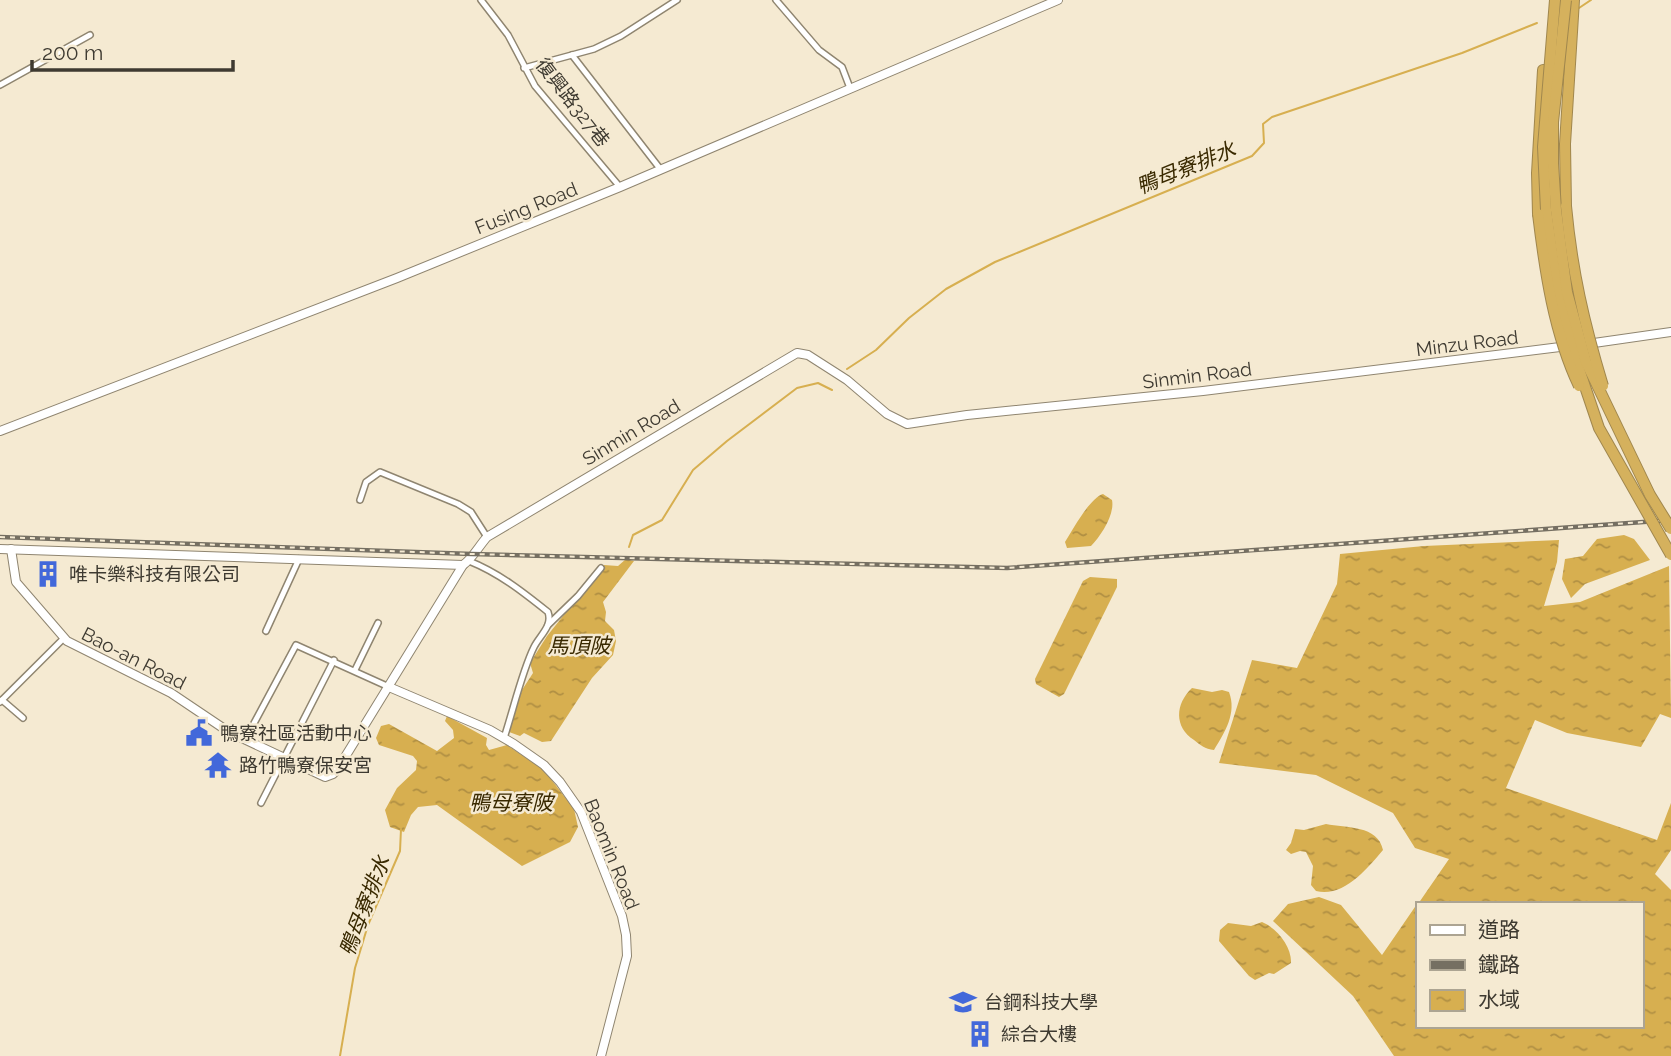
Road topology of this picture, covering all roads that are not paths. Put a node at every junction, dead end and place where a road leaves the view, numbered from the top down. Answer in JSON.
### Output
{"nodes":[{"id":1,"x":481,"y":0,"type":"edge"},
{"id":2,"x":677,"y":0,"type":"edge"},
{"id":3,"x":776,"y":0,"type":"edge"},
{"id":4,"x":1058,"y":0,"type":"edge"},
{"id":5,"x":1555,"y":0,"type":"edge"},
{"id":6,"x":1566,"y":0,"type":"edge"},
{"id":7,"x":1574,"y":0,"type":"edge"},
{"id":8,"x":90,"y":35,"type":"dead end"},
{"id":9,"x":572,"y":55,"type":"junction"},
{"id":10,"x":524,"y":68,"type":"junction"},
{"id":11,"x":1543,"y":70,"type":"dead end"},
{"id":12,"x":0,"y":85,"type":"edge"},
{"id":13,"x":850,"y":88,"type":"junction"},
{"id":14,"x":661,"y":170,"type":"junction"},
{"id":15,"x":620,"y":187,"type":"junction"},
{"id":16,"x":1671,"y":332,"type":"edge"},
{"id":17,"x":1267,"y":382,"type":"joint"},
{"id":18,"x":1614,"y":423,"type":"junction"},
{"id":19,"x":1599,"y":428,"type":"junction"},
{"id":20,"x":0,"y":432,"type":"edge"},
{"id":21,"x":360,"y":500,"type":"dead end"},
{"id":22,"x":1671,"y":529,"type":"edge"},
{"id":23,"x":487,"y":537,"type":"junction"},
{"id":24,"x":0,"y":549,"type":"edge"},
{"id":25,"x":11,"y":550,"type":"junction"},
{"id":26,"x":1671,"y":555,"type":"edge"},
{"id":27,"x":299,"y":559,"type":"junction"},
{"id":28,"x":466,"y":563,"type":"junction"},
{"id":29,"x":601,"y":568,"type":"dead end"},
{"id":30,"x":378,"y":623,"type":"dead end"},
{"id":31,"x":548,"y":625,"type":"junction"},
{"id":32,"x":266,"y":631,"type":"dead end"},
{"id":33,"x":64,"y":638,"type":"junction"},
{"id":34,"x":334,"y":660,"type":"junction"},
{"id":35,"x":355,"y":670,"type":"junction"},
{"id":36,"x":389,"y":687,"type":"junction"},
{"id":37,"x":1,"y":701,"type":"edge"},
{"id":38,"x":23,"y":718,"type":"dead end"},
{"id":39,"x":504,"y":738,"type":"junction"},
{"id":40,"x":245,"y":740,"type":"junction"},
{"id":41,"x":284,"y":758,"type":"junction"},
{"id":42,"x":261,"y":803,"type":"dead end"},
{"id":43,"x":601,"y":1056,"type":"edge"}],
"edges":[{"from":1,"to":10,"type":"street","name":"復興路327巷"},
{"from":2,"to":9,"type":"street"},
{"from":3,"to":13,"type":"street"},
{"from":4,"to":13,"type":"street","name":"Fusing Road"},
{"from":5,"to":19,"type":"highway","bridge":true},
{"from":6,"to":18,"type":"highway","bridge":true},
{"from":7,"to":18,"type":"highway","bridge":true},
{"from":8,"to":12,"type":"street"},
{"from":9,"to":10,"type":"street"},
{"from":9,"to":14,"type":"street"},
{"from":10,"to":15,"type":"street","name":"復興路327巷"},
{"from":11,"to":19,"type":"highway","bridge":true},
{"from":13,"to":14,"type":"street","name":"Fusing Road"},
{"from":14,"to":15,"type":"street","name":"Fusing Road"},
{"from":15,"to":20,"type":"street","name":"Fusing Road"},
{"from":16,"to":17,"type":"street","name":"Minzu Road"},
{"from":17,"to":23,"type":"street","name":"Sinmin Road"},
{"from":18,"to":22,"type":"highway","bridge":true},
{"from":19,"to":26,"type":"highway","bridge":true},
{"from":21,"to":23,"type":"street"},
{"from":23,"to":28,"type":"street","name":"Sinmin Road"},
{"from":24,"to":25,"type":"street"},
{"from":25,"to":27,"type":"street"},
{"from":25,"to":33,"type":"street","name":"Bao-an Road"},
{"from":27,"to":28,"type":"street"},
{"from":27,"to":32,"type":"street"},
{"from":28,"to":31,"type":"street"},
{"from":28,"to":36,"type":"street","name":"Bao-an Road"},
{"from":29,"to":31,"type":"street"},
{"from":30,"to":35,"type":"street"},
{"from":31,"to":39,"type":"street"},
{"from":33,"to":37,"type":"street"},
{"from":33,"to":40,"type":"street","name":"Bao-an Road"},
{"from":34,"to":35,"type":"street","name":"Baomin Road"},
{"from":34,"to":40,"type":"street","name":"Baomin Road"},
{"from":34,"to":41,"type":"street"},
{"from":35,"to":36,"type":"street","name":"Baomin Road"},
{"from":36,"to":39,"type":"street","name":"Baomin Road"},
{"from":36,"to":41,"type":"street","name":"Bao-an Road"},
{"from":37,"to":38,"type":"street"},
{"from":39,"to":43,"type":"street","name":"Baomin Road"},
{"from":40,"to":41,"type":"street","name":"Bao-an Road"},
{"from":41,"to":42,"type":"street"}]}
